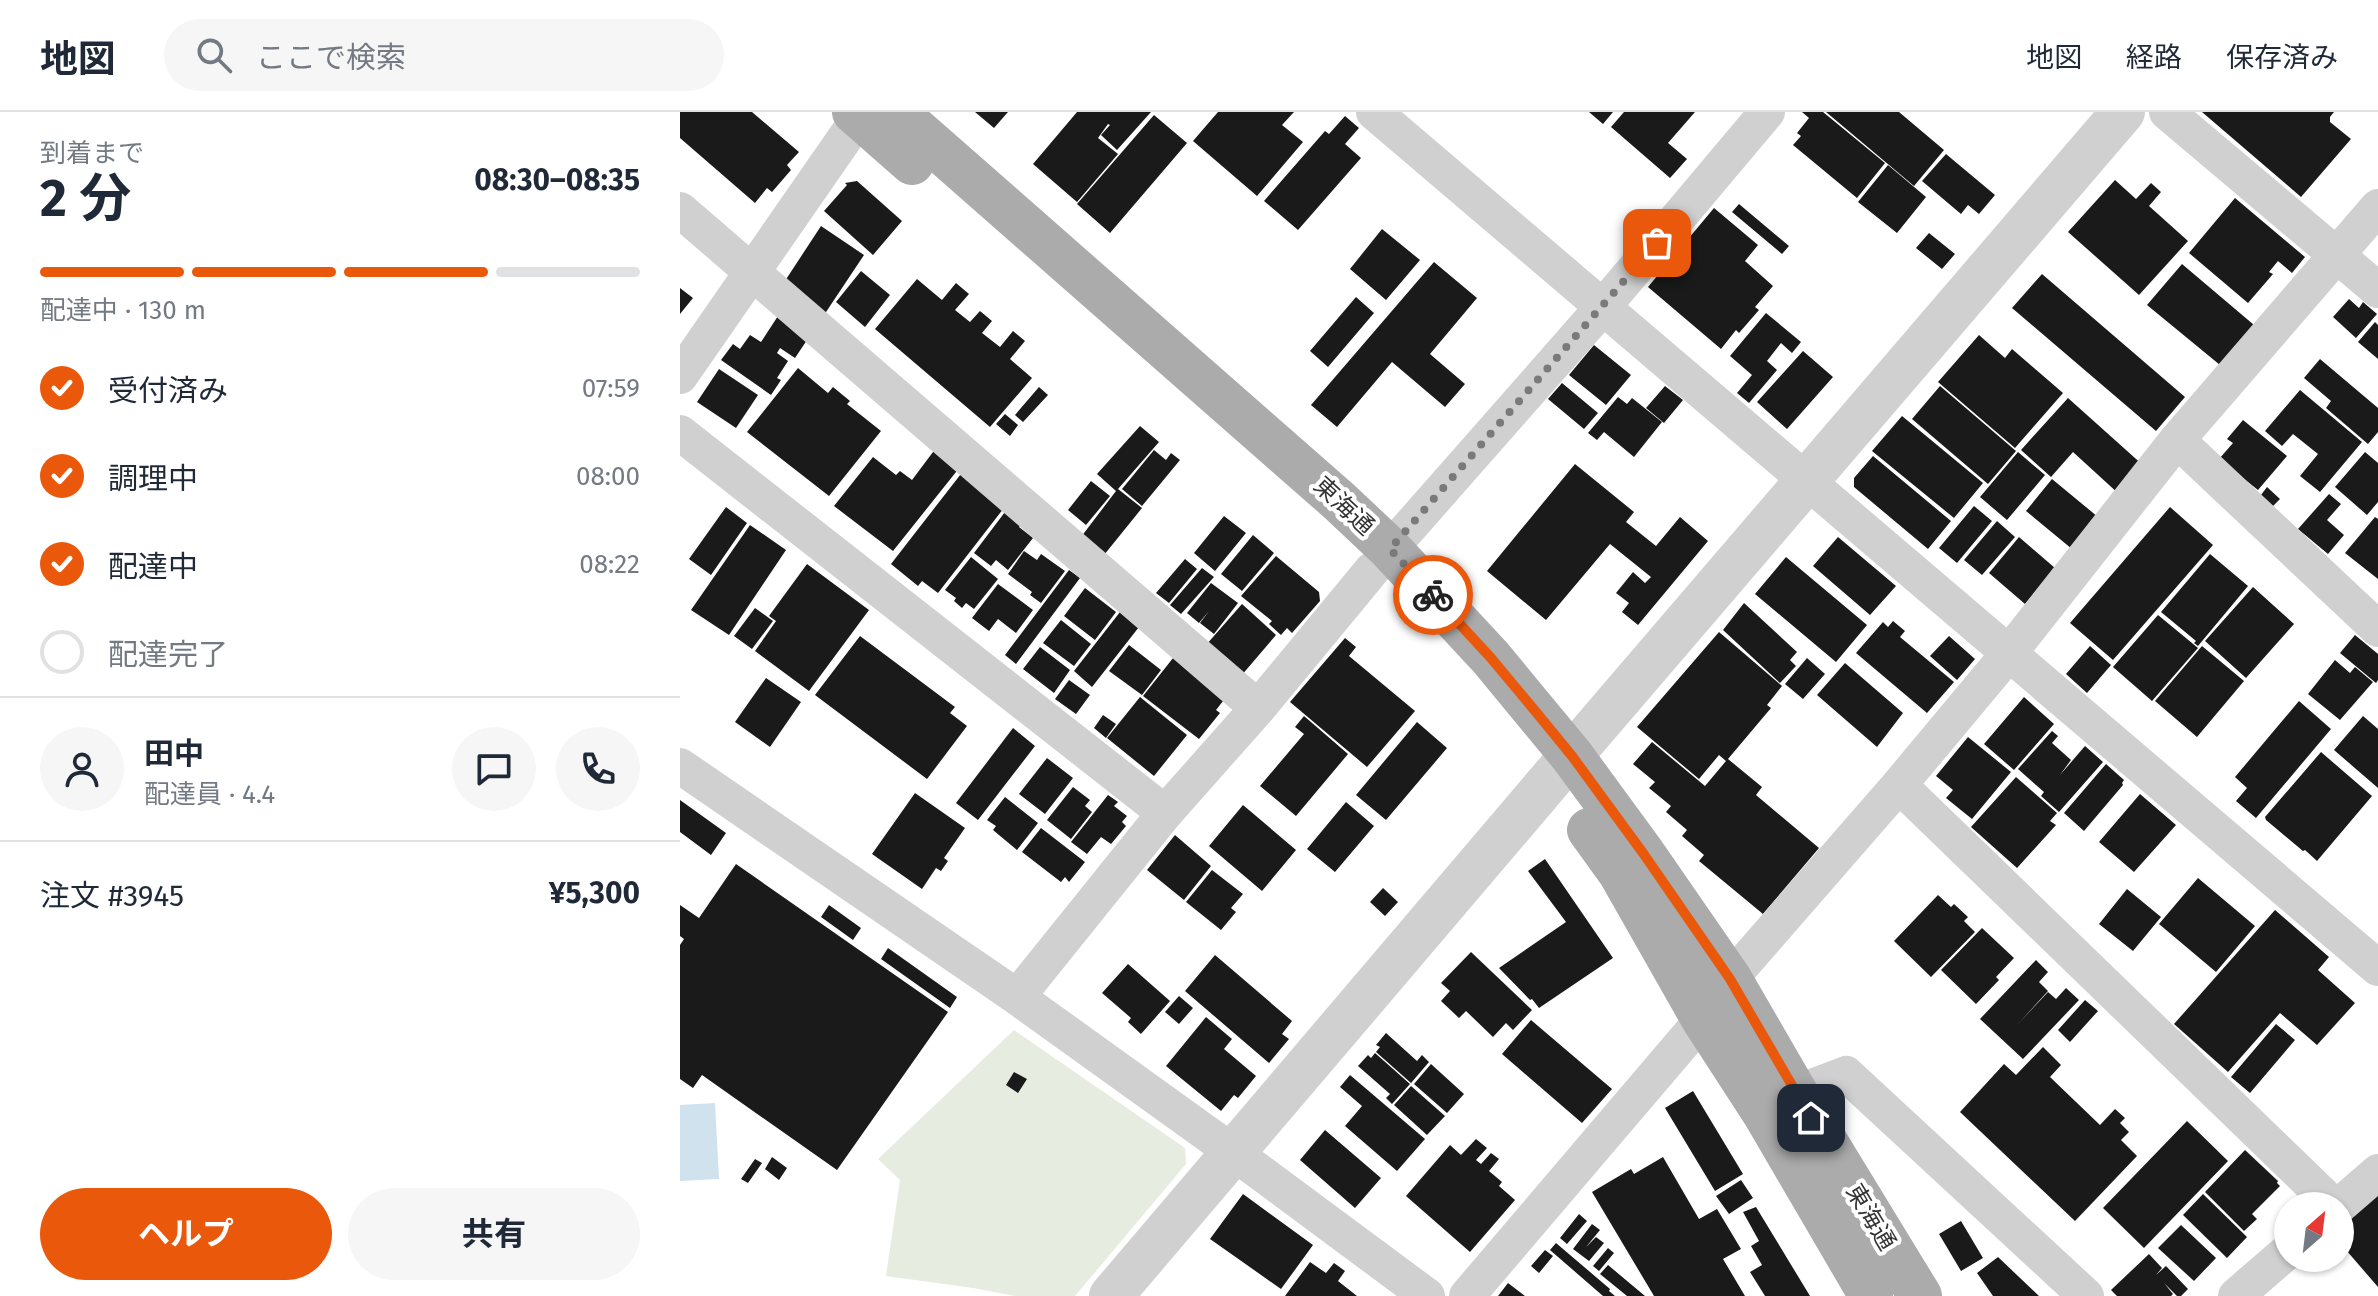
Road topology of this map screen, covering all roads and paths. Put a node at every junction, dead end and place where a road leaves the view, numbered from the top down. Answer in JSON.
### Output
{"nodes":[{"id":1,"x":1374,"y":112,"type":"edge"},
{"id":2,"x":1767,"y":112,"type":"edge"},
{"id":3,"x":2123,"y":112,"type":"edge"},
{"id":4,"x":2167,"y":112,"type":"edge"},
{"id":5,"x":868,"y":113,"type":"edge"},
{"id":6,"x":2378,"y":207,"type":"edge"},
{"id":7,"x":680,"y":210,"type":"edge"},
{"id":8,"x":2336,"y":256,"type":"junction"},
{"id":9,"x":752,"y":270,"type":"junction"},
{"id":10,"x":2378,"y":290,"type":"edge"},
{"id":11,"x":1602,"y":308,"type":"junction"},
{"id":12,"x":680,"y":376,"type":"edge"},
{"id":13,"x":680,"y":433,"type":"edge"},
{"id":14,"x":2177,"y":440,"type":"junction"},
{"id":15,"x":1807,"y":482,"type":"junction"},
{"id":16,"x":1381,"y":560,"type":"junction"},
{"id":17,"x":2378,"y":629,"type":"edge"},
{"id":18,"x":2010,"y":652,"type":"junction"},
{"id":19,"x":1258,"y":708,"type":"junction"},
{"id":20,"x":680,"y":766,"type":"edge"},
{"id":21,"x":1561,"y":767,"type":"junction"},
{"id":22,"x":1899,"y":785,"type":"junction"},
{"id":23,"x":1165,"y":813,"type":"junction"},
{"id":24,"x":2378,"y":968,"type":"edge"},
{"id":25,"x":1730,"y":979,"type":"junction"},
{"id":26,"x":1017,"y":997,"type":"junction"},
{"id":27,"x":1703,"y":1019,"type":"junction"},
{"id":28,"x":1796,"y":1093,"type":"junction"},
{"id":29,"x":1234,"y":1153,"type":"junction"},
{"id":30,"x":2378,"y":1172,"type":"edge"},
{"id":31,"x":2321,"y":1192,"type":"edge"},
{"id":32,"x":2353,"y":1192,"type":"edge"},
{"id":33,"x":2274,"y":1263,"type":"edge"},
{"id":34,"x":1111,"y":1296,"type":"edge"},
{"id":35,"x":1427,"y":1296,"type":"edge"},
{"id":36,"x":1467,"y":1296,"type":"edge"},
{"id":37,"x":1871,"y":1296,"type":"edge"},
{"id":38,"x":1920,"y":1296,"type":"edge"},
{"id":39,"x":2086,"y":1296,"type":"edge"},
{"id":40,"x":2236,"y":1296,"type":"edge"}],
"edges":[{"from":1,"to":11,"type":"street"},
{"from":2,"to":11,"type":"street"},
{"from":3,"to":15,"type":"street"},
{"from":4,"to":8,"type":"street"},
{"from":5,"to":9,"type":"street"},
{"from":5,"to":16,"type":"main road","name":"東海通"},
{"from":6,"to":8,"type":"street"},
{"from":7,"to":9,"type":"street"},
{"from":8,"to":10,"type":"street"},
{"from":8,"to":14,"type":"street"},
{"from":9,"to":12,"type":"street"},
{"from":9,"to":19,"type":"street"},
{"from":11,"to":15,"type":"street"},
{"from":11,"to":16,"type":"street"},
{"from":13,"to":23,"type":"street"},
{"from":14,"to":17,"type":"street"},
{"from":14,"to":18,"type":"street"},
{"from":15,"to":18,"type":"street"},
{"from":15,"to":21,"type":"street"},
{"from":16,"to":19,"type":"street"},
{"from":16,"to":21,"type":"main road","name":"東海通"},
{"from":18,"to":22,"type":"street"},
{"from":18,"to":24,"type":"street"},
{"from":19,"to":23,"type":"street"},
{"from":20,"to":26,"type":"street"},
{"from":21,"to":25,"type":"main road","name":"東海通"},
{"from":21,"to":27,"type":"main road","name":"東海通"},
{"from":21,"to":29,"type":"street"},
{"from":22,"to":25,"type":"street"},
{"from":22,"to":31,"type":"street"},
{"from":23,"to":26,"type":"street"},
{"from":25,"to":28,"type":"main road","name":"東海通"},
{"from":26,"to":29,"type":"street"},
{"from":27,"to":36,"type":"street"},
{"from":27,"to":37,"type":"main road","name":"東海通"},
{"from":28,"to":38,"type":"main road","name":"東海通"},
{"from":28,"to":39,"type":"street"},
{"from":29,"to":34,"type":"street"},
{"from":29,"to":35,"type":"street"},
{"from":30,"to":32,"type":"street"},
{"from":33,"to":40,"type":"street"}]}
